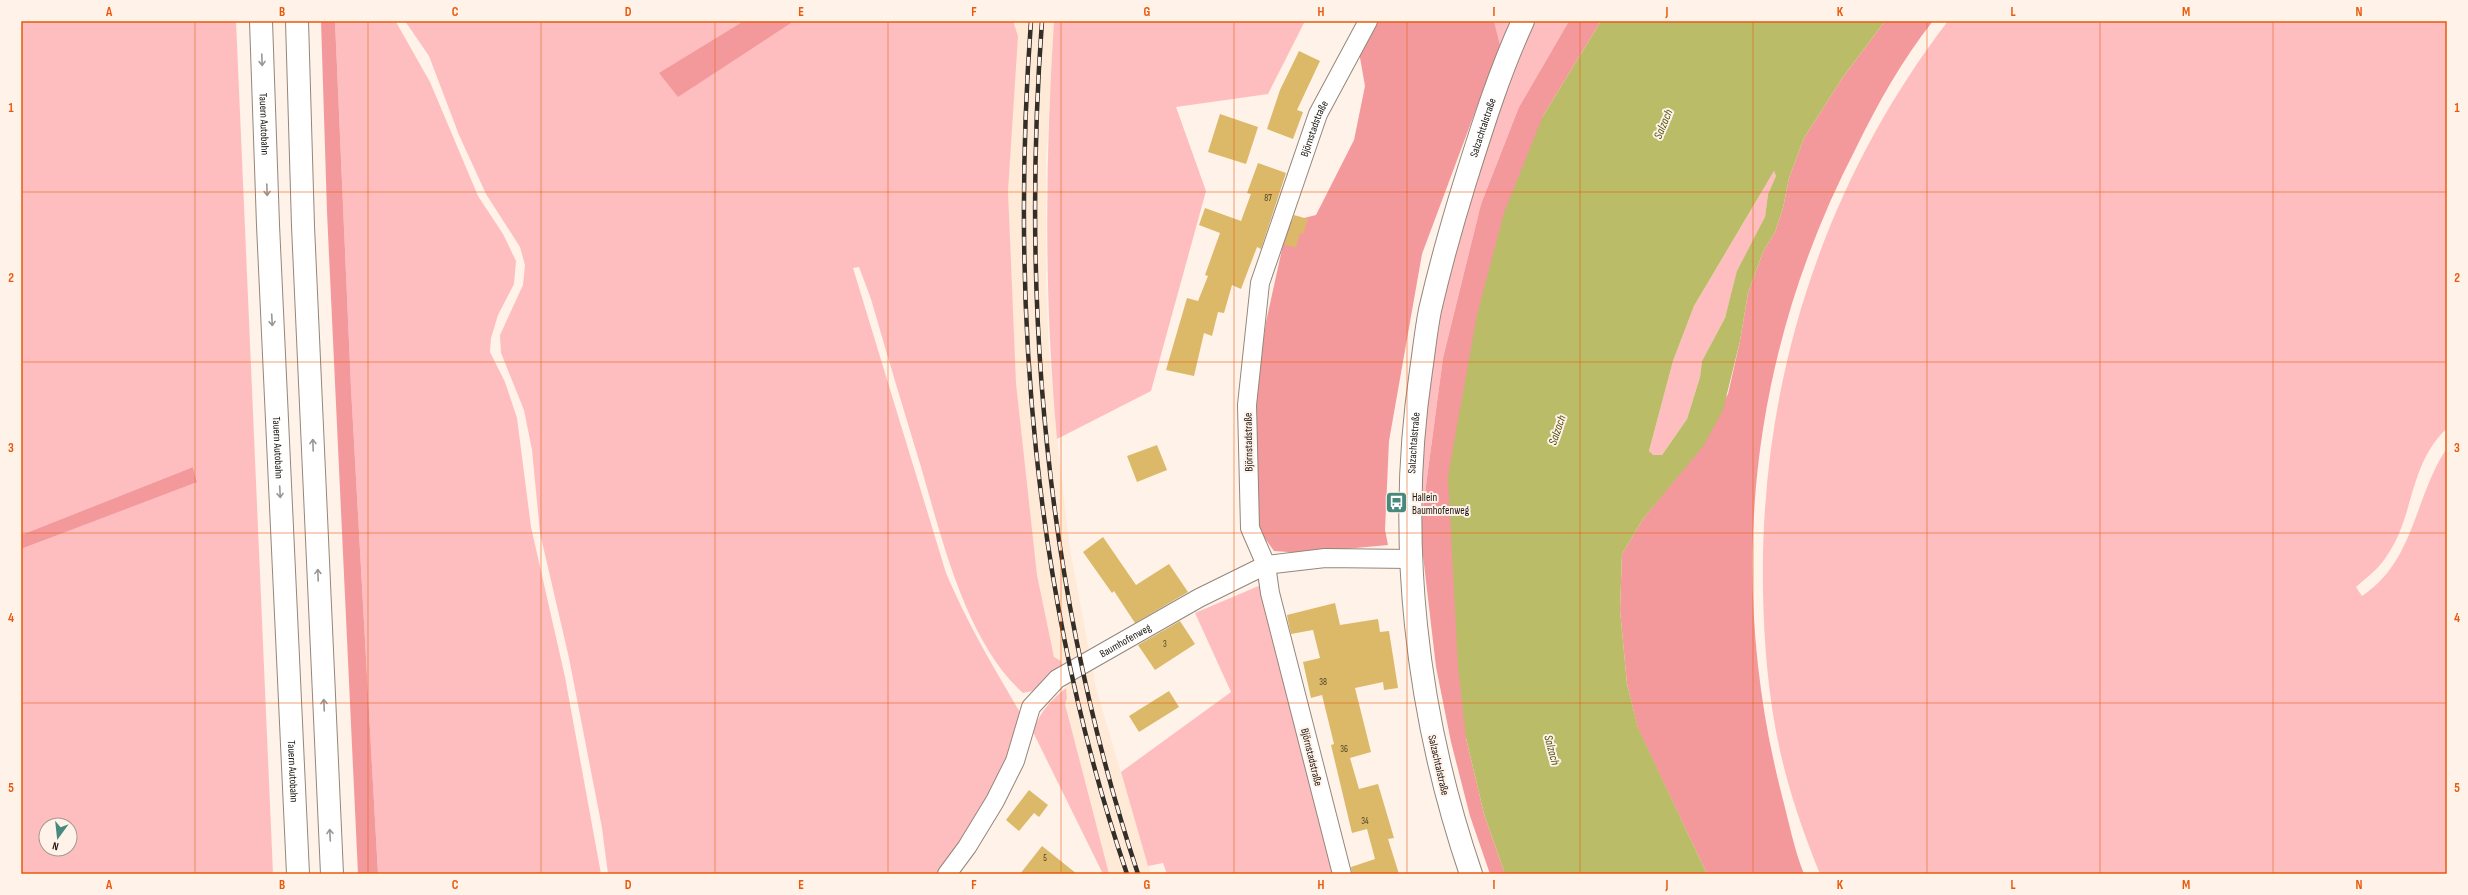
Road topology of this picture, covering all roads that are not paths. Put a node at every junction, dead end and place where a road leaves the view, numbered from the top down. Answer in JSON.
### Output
{"nodes":[{"id":1,"x":261,"y":21,"type":"edge"},
{"id":2,"x":296,"y":21,"type":"edge"},
{"id":3,"x":1368,"y":21,"type":"edge"},
{"id":4,"x":1523,"y":21,"type":"edge"},
{"id":5,"x":1411,"y":559,"type":"junction"},
{"id":6,"x":1266,"y":565,"type":"junction"},
{"id":7,"x":298,"y":874,"type":"edge"},
{"id":8,"x":332,"y":874,"type":"edge"},
{"id":9,"x":947,"y":874,"type":"edge"},
{"id":10,"x":1342,"y":874,"type":"edge"},
{"id":11,"x":1471,"y":874,"type":"edge"}],
"edges":[{"from":1,"to":7,"type":"main road","name":"Tauern Autobahn","one_way":true},
{"from":8,"to":2,"type":"main road","one_way":true},
{"from":3,"to":6,"type":"street","name":"Björnstadstraße"},
{"from":4,"to":5,"type":"main road","name":"Salzachtalstraße"},
{"from":5,"to":6,"type":"street","name":"Baumhofenweg"},
{"from":5,"to":11,"type":"main road","name":"Salzachtalstraße"},
{"from":6,"to":9,"type":"street","name":"Baumhofenweg"},
{"from":6,"to":10,"type":"street","name":"Björnstadstraße"}]}
